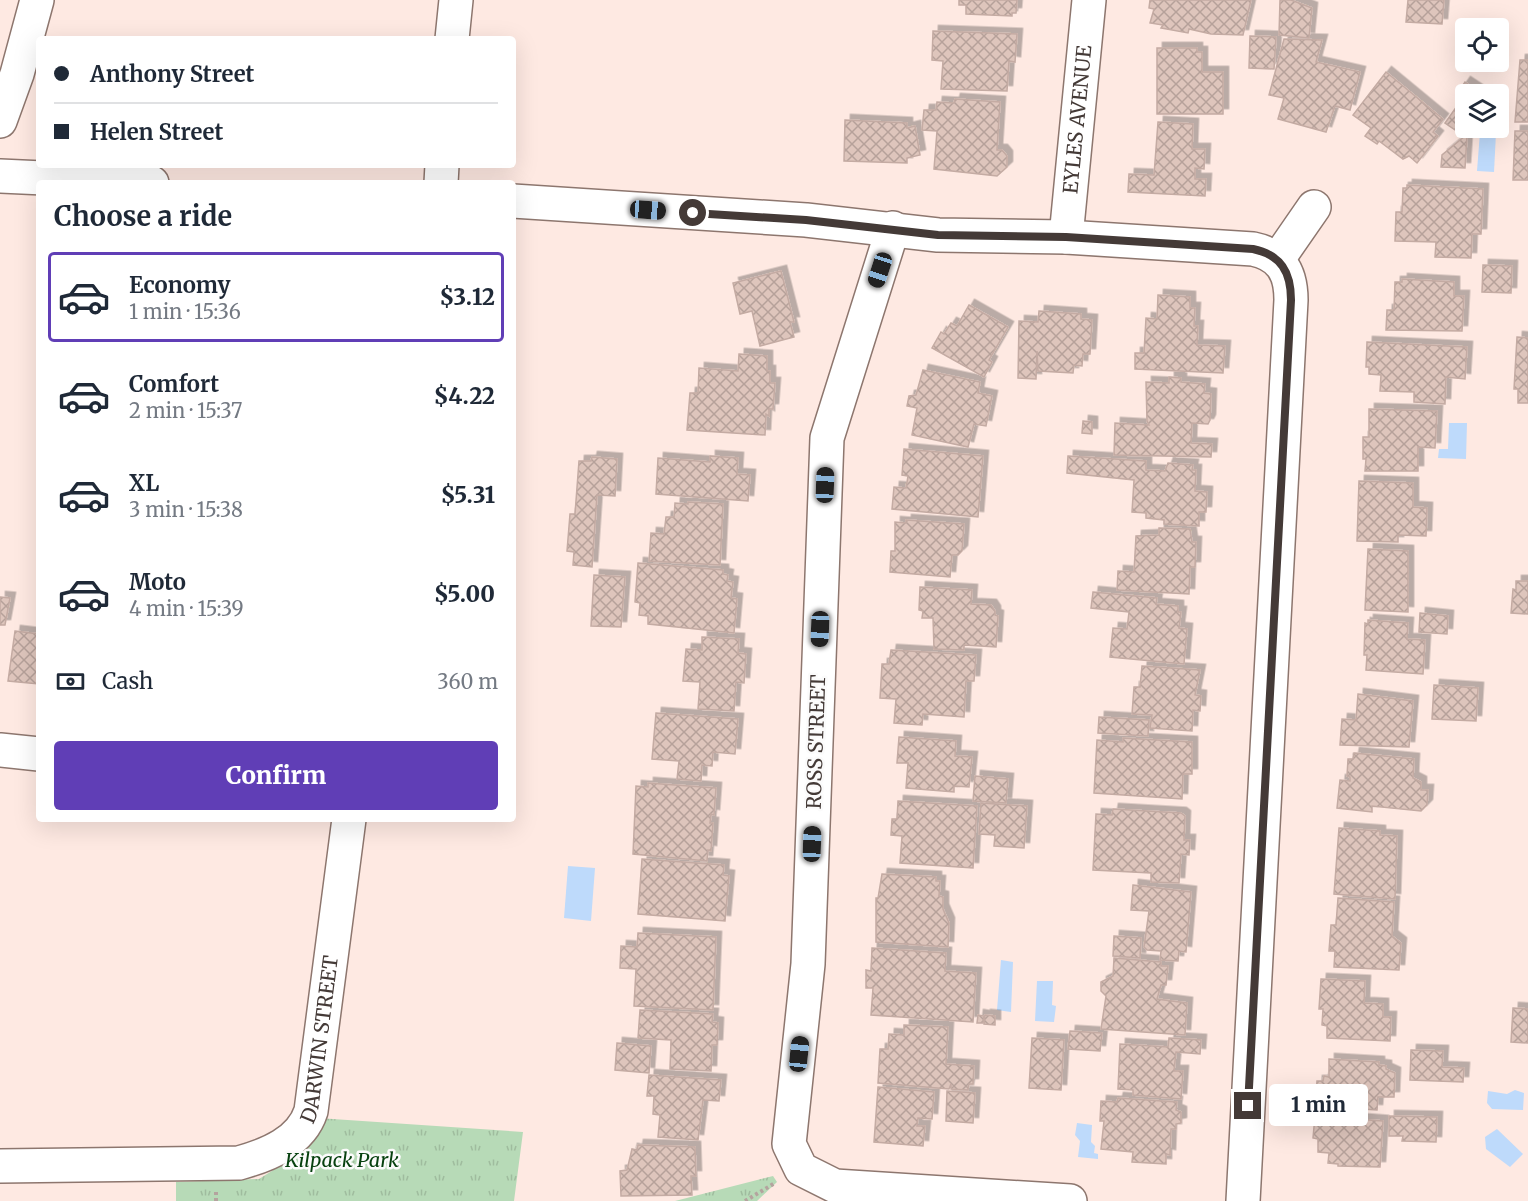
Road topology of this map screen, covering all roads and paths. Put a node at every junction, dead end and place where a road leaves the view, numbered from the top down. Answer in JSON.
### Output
{"nodes":[{"id":1,"x":37,"y":0,"type":"edge"},
{"id":2,"x":456,"y":0,"type":"edge"},
{"id":3,"x":1089,"y":0,"type":"edge"},
{"id":4,"x":452,"y":36,"type":"edge"},
{"id":5,"x":0,"y":122,"type":"edge"},
{"id":6,"x":0,"y":176,"type":"edge"},
{"id":7,"x":87,"y":180,"type":"edge"},
{"id":8,"x":516,"y":201,"type":"edge"},
{"id":9,"x":1314,"y":207,"type":"dead end"},
{"id":10,"x":893,"y":228,"type":"junction"},
{"id":11,"x":1066,"y":237,"type":"junction"},
{"id":12,"x":1278,"y":259,"type":"junction"},
{"id":13,"x":0,"y":750,"type":"edge"},
{"id":14,"x":36,"y":754,"type":"edge"},
{"id":15,"x":349,"y":822,"type":"edge"},
{"id":16,"x":0,"y":1166,"type":"edge"},
{"id":17,"x":205,"y":1189,"type":"dead end"},
{"id":18,"x":227,"y":1189,"type":"dead end"},
{"id":19,"x":1070,"y":1201,"type":"edge"},
{"id":20,"x":1243,"y":1201,"type":"edge"}],
"edges":[{"from":1,"to":5,"type":"street"},
{"from":2,"to":4,"type":"street"},
{"from":3,"to":11,"type":"street","name":"EYLES AVENUE"},
{"from":6,"to":7,"type":"street"},
{"from":8,"to":10,"type":"street"},
{"from":9,"to":12,"type":"street"},
{"from":10,"to":11,"type":"street"},
{"from":10,"to":19,"type":"street","name":"ROSS STREET"},
{"from":11,"to":12,"type":"street"},
{"from":12,"to":20,"type":"street"},
{"from":13,"to":14,"type":"street"},
{"from":15,"to":16,"type":"street","name":"DARWIN STREET"},
{"from":17,"to":18,"type":"path"}]}
